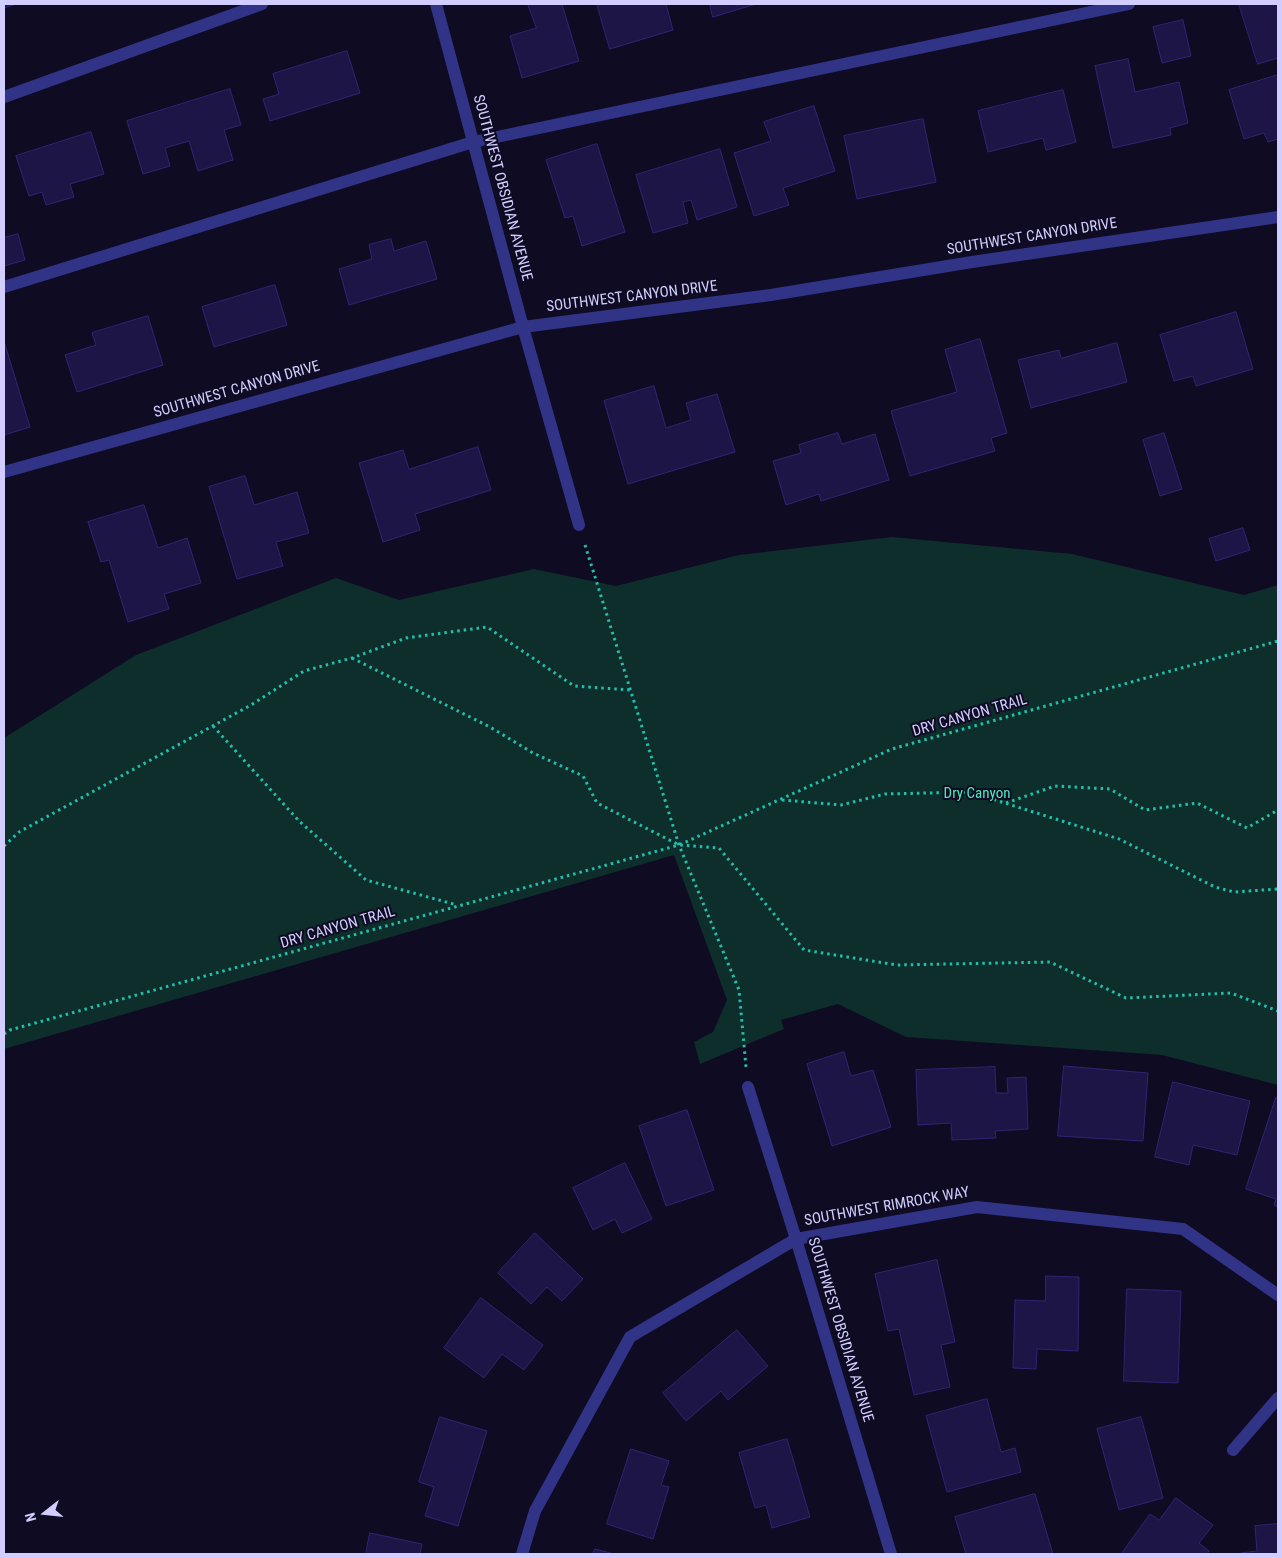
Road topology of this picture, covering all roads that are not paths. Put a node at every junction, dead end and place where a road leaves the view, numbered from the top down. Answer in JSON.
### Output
{"nodes":[{"id":1,"x":262,"y":4,"type":"edge"},
{"id":2,"x":436,"y":4,"type":"edge"},
{"id":3,"x":1129,"y":4,"type":"edge"},
{"id":4,"x":4,"y":97,"type":"edge"},
{"id":5,"x":473,"y":142,"type":"junction"},
{"id":6,"x":1278,"y":217,"type":"edge"},
{"id":7,"x":4,"y":287,"type":"edge"},
{"id":8,"x":523,"y":327,"type":"junction"},
{"id":9,"x":4,"y":472,"type":"edge"},
{"id":10,"x":579,"y":525,"type":"road end"},
{"id":11,"x":748,"y":1087,"type":"road end"},
{"id":12,"x":796,"y":1239,"type":"junction"},
{"id":13,"x":1278,"y":1295,"type":"edge"},
{"id":14,"x":1278,"y":1398,"type":"edge"},
{"id":15,"x":1233,"y":1450,"type":"dead end"},
{"id":16,"x":522,"y":1554,"type":"edge"},
{"id":17,"x":891,"y":1554,"type":"edge"}],
"edges":[{"from":1,"to":4,"type":"street"},
{"from":2,"to":5,"type":"street","name":"SOUTHWEST OBSIDIAN AVENUE"},
{"from":3,"to":5,"type":"street"},
{"from":5,"to":7,"type":"street"},
{"from":5,"to":8,"type":"street","name":"SOUTHWEST OBSIDIAN AVENUE"},
{"from":6,"to":8,"type":"street","name":"SOUTHWEST CANYON DRIVE"},
{"from":8,"to":9,"type":"street","name":"SOUTHWEST CANYON DRIVE"},
{"from":8,"to":10,"type":"street","name":"SOUTHWEST OBSIDIAN AVENUE"},
{"from":11,"to":12,"type":"street","name":"SOUTHWEST OBSIDIAN AVENUE"},
{"from":12,"to":13,"type":"street","name":"SOUTHWEST RIMROCK WAY"},
{"from":12,"to":16,"type":"street","name":"SOUTHWEST RIMROCK WAY"},
{"from":12,"to":17,"type":"street","name":"SOUTHWEST OBSIDIAN AVENUE"},
{"from":14,"to":15,"type":"street"}]}
